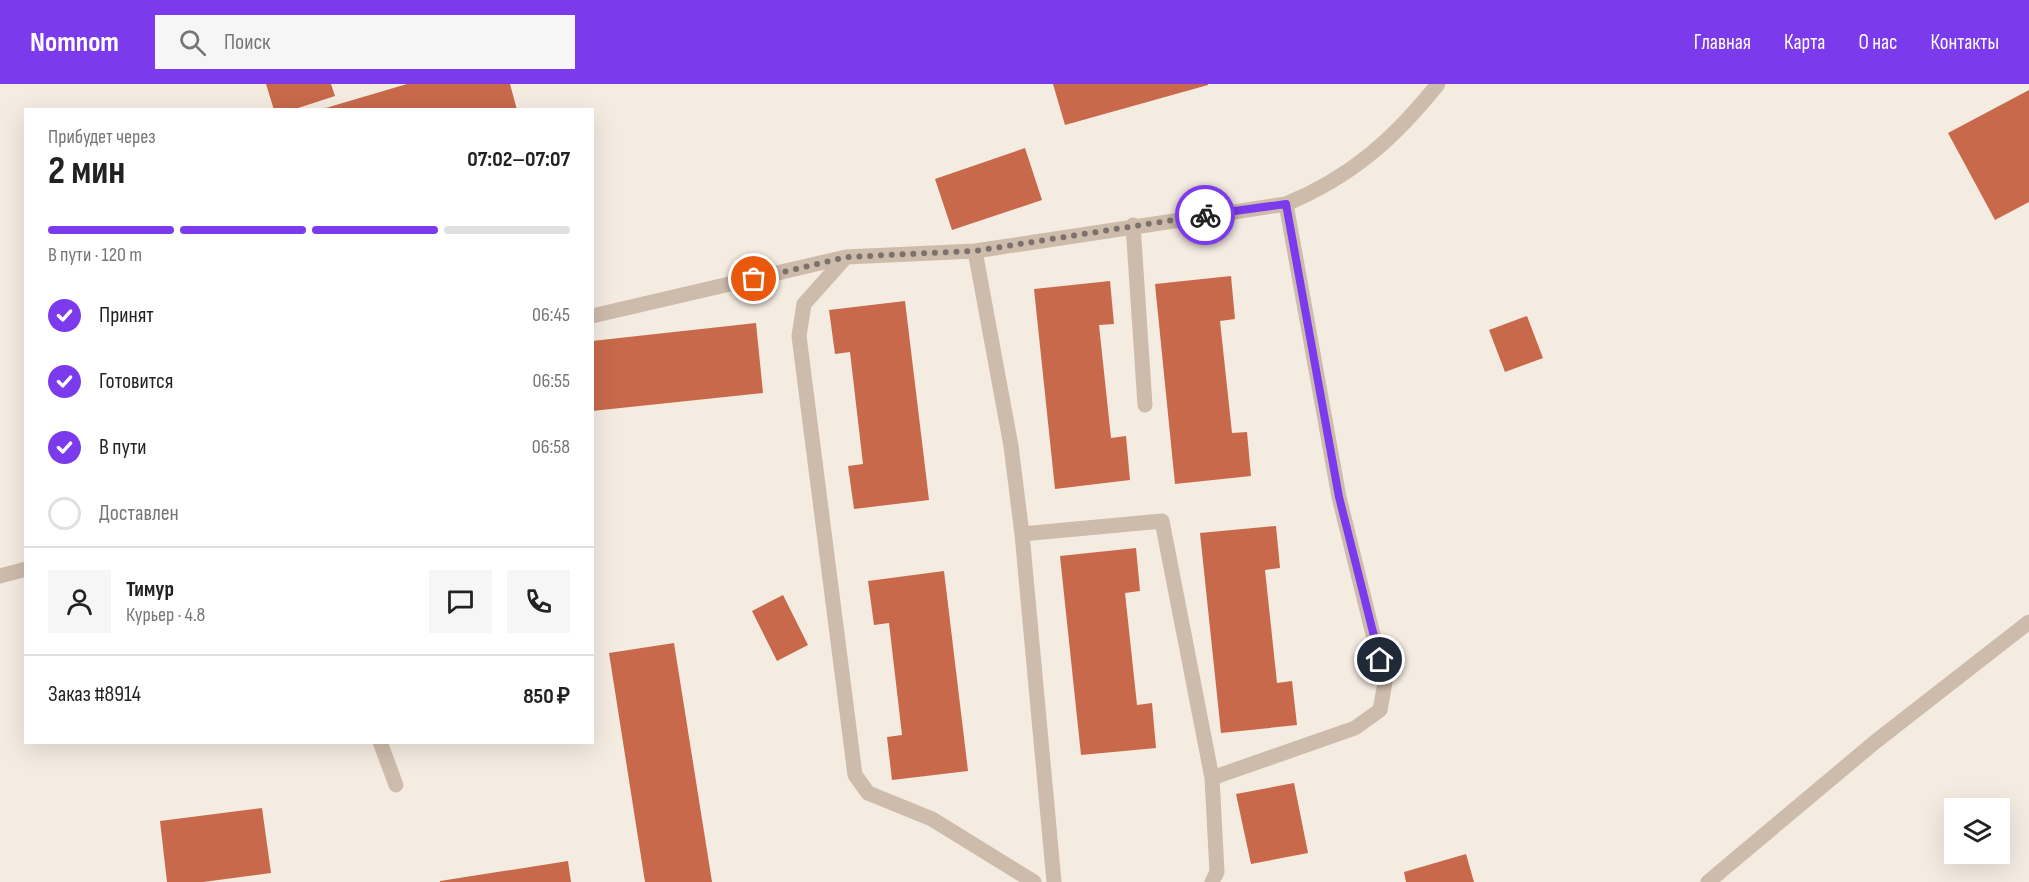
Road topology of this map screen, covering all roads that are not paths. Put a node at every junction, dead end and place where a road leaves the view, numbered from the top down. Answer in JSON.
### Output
{"nodes":[{"id":1,"x":1438,"y":84,"type":"edge"},
{"id":2,"x":1286,"y":204,"type":"junction"},
{"id":3,"x":1133,"y":225,"type":"junction"},
{"id":4,"x":975,"y":251,"type":"junction"},
{"id":5,"x":846,"y":257,"type":"junction"},
{"id":6,"x":594,"y":316,"type":"edge"},
{"id":7,"x":1145,"y":405,"type":"dead end"},
{"id":8,"x":1022,"y":534,"type":"junction"},
{"id":9,"x":24,"y":570,"type":"edge"},
{"id":10,"x":0,"y":576,"type":"edge"},
{"id":11,"x":2029,"y":622,"type":"edge"},
{"id":12,"x":381,"y":744,"type":"edge"},
{"id":13,"x":1212,"y":778,"type":"junction"},
{"id":14,"x":396,"y":785,"type":"dead end"},
{"id":15,"x":1034,"y":882,"type":"edge"},
{"id":16,"x":1054,"y":882,"type":"edge"},
{"id":17,"x":1212,"y":882,"type":"edge"},
{"id":18,"x":1708,"y":882,"type":"edge"}],
"edges":[{"from":1,"to":2,"type":"street"},
{"from":2,"to":3,"type":"street"},
{"from":2,"to":13,"type":"street"},
{"from":3,"to":4,"type":"street"},
{"from":3,"to":7,"type":"street"},
{"from":4,"to":5,"type":"street"},
{"from":4,"to":8,"type":"street"},
{"from":5,"to":6,"type":"street"},
{"from":5,"to":15,"type":"street"},
{"from":8,"to":13,"type":"street"},
{"from":8,"to":16,"type":"street"},
{"from":9,"to":10,"type":"street"},
{"from":11,"to":18,"type":"street"},
{"from":12,"to":14,"type":"street"},
{"from":13,"to":17,"type":"street"}]}
